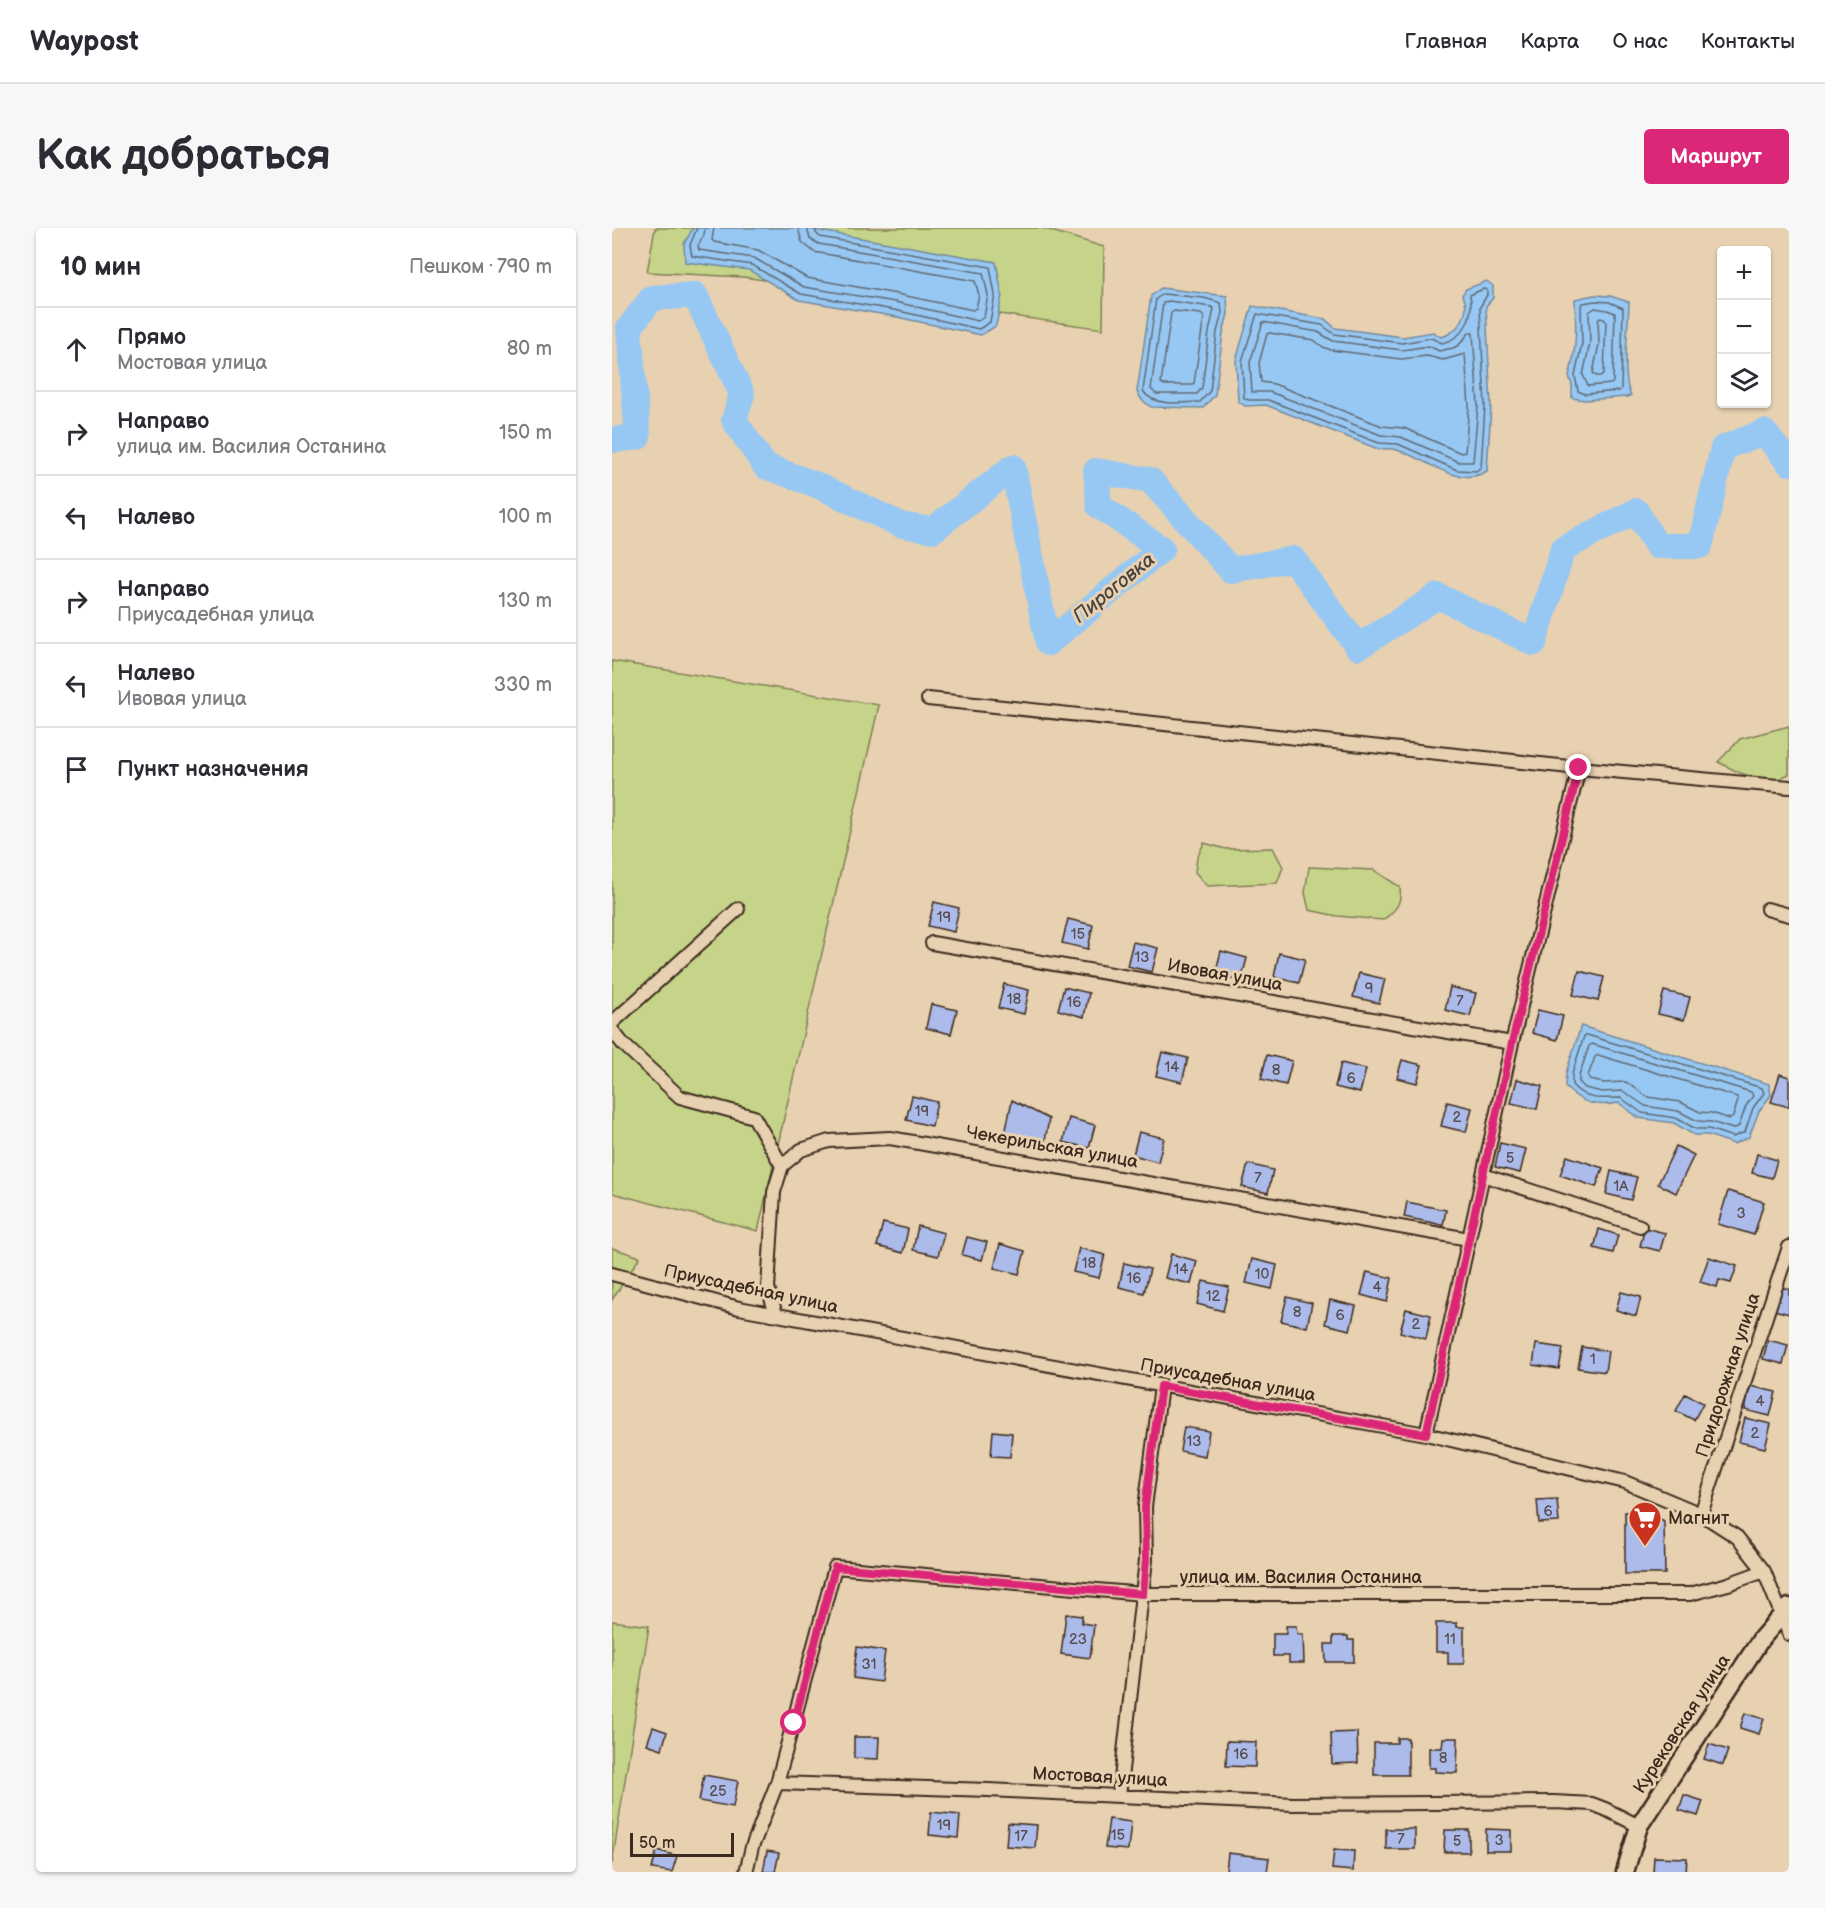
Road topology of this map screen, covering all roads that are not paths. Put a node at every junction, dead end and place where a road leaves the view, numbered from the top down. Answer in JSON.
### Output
{"nodes":[{"id":1,"x":928,"y":699,"type":"dead end"},
{"id":2,"x":1579,"y":768,"type":"junction"},
{"id":3,"x":1789,"y":787,"type":"edge"},
{"id":4,"x":738,"y":909,"type":"dead end"},
{"id":5,"x":1767,"y":909,"type":"dead end"},
{"id":6,"x":1789,"y":915,"type":"edge"},
{"id":7,"x":932,"y":943,"type":"dead end"},
{"id":8,"x":612,"y":1023,"type":"edge"},
{"id":9,"x":612,"y":1030,"type":"edge"},
{"id":10,"x":1512,"y":1043,"type":"junction"},
{"id":11,"x":782,"y":1166,"type":"junction"},
{"id":12,"x":1483,"y":1175,"type":"junction"},
{"id":13,"x":1640,"y":1226,"type":"dead end"},
{"id":14,"x":1469,"y":1239,"type":"junction"},
{"id":15,"x":1789,"y":1247,"type":"edge"},
{"id":16,"x":612,"y":1274,"type":"edge"},
{"id":17,"x":776,"y":1314,"type":"junction"},
{"id":18,"x":1161,"y":1386,"type":"junction"},
{"id":19,"x":1426,"y":1434,"type":"junction"},
{"id":20,"x":1701,"y":1514,"type":"junction"},
{"id":21,"x":1764,"y":1571,"type":"junction"},
{"id":22,"x":1143,"y":1594,"type":"junction"},
{"id":23,"x":1785,"y":1611,"type":"edge"},
{"id":24,"x":1789,"y":1634,"type":"edge"},
{"id":25,"x":777,"y":1783,"type":"junction"},
{"id":26,"x":1119,"y":1796,"type":"junction"},
{"id":27,"x":1639,"y":1826,"type":"junction"},
{"id":28,"x":746,"y":1872,"type":"edge"},
{"id":29,"x":1625,"y":1872,"type":"edge"}],
"edges":[{"from":1,"to":2,"type":"street"},
{"from":2,"to":3,"type":"street"},
{"from":2,"to":10,"type":"street"},
{"from":4,"to":8,"type":"street"},
{"from":5,"to":6,"type":"street"},
{"from":7,"to":10,"type":"street","name":"Ивовая улица"},
{"from":9,"to":11,"type":"street"},
{"from":10,"to":12,"type":"street"},
{"from":11,"to":14,"type":"street","name":"Чекерильская улица"},
{"from":11,"to":17,"type":"street"},
{"from":12,"to":13,"type":"street"},
{"from":12,"to":14,"type":"street"},
{"from":14,"to":19,"type":"street"},
{"from":15,"to":20,"type":"street","name":"Придорожная улица"},
{"from":16,"to":17,"type":"street","name":"Приусадебная улица"},
{"from":17,"to":18,"type":"street","name":"Приусадебная улица"},
{"from":18,"to":19,"type":"street","name":"Приусадебная улица"},
{"from":18,"to":22,"type":"street"},
{"from":19,"to":20,"type":"street","name":"Приусадебная улица"},
{"from":20,"to":21,"type":"street","name":"Приусадебная улица"},
{"from":21,"to":22,"type":"street","name":"улица им. Василия Останина"},
{"from":21,"to":23,"type":"street","name":"Приусадебная улица"},
{"from":22,"to":25,"type":"street","name":"улица им. Василия Останина"},
{"from":22,"to":26,"type":"street"},
{"from":23,"to":24,"type":"street","name":"Приусадебная улица"},
{"from":23,"to":27,"type":"street","name":"Курековская улица"},
{"from":25,"to":26,"type":"street","name":"Мостовая улица"},
{"from":25,"to":28,"type":"street"},
{"from":26,"to":27,"type":"street","name":"Мостовая улица"},
{"from":27,"to":29,"type":"street","name":"Курековская улица"}]}
